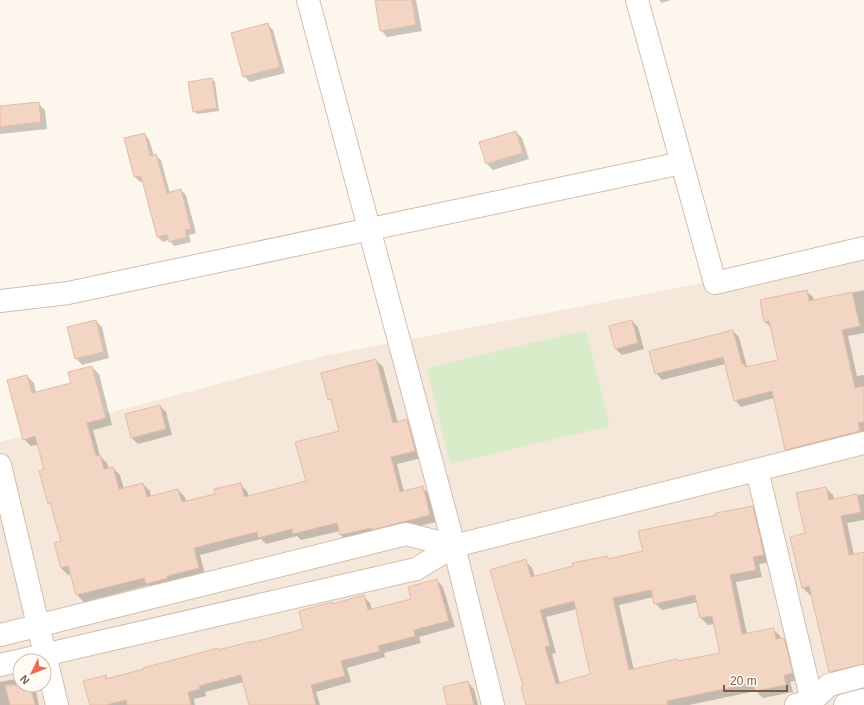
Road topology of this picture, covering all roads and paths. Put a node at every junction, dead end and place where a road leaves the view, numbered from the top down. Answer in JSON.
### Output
{"nodes":[{"id":1,"x":308,"y":0,"type":"edge"},
{"id":2,"x":637,"y":0,"type":"edge"},
{"id":3,"x":682,"y":163,"type":"junction"},
{"id":4,"x":370,"y":229,"type":"junction"},
{"id":5,"x":864,"y":248,"type":"edge"},
{"id":6,"x":0,"y":301,"type":"edge"},
{"id":7,"x":864,"y":443,"type":"edge"},
{"id":8,"x":0,"y":464,"type":"edge"},
{"id":9,"x":757,"y":470,"type":"junction"},
{"id":10,"x":454,"y":546,"type":"junction"},
{"id":11,"x":39,"y":626,"type":"junction"},
{"id":12,"x":0,"y":635,"type":"edge"},
{"id":13,"x":46,"y":653,"type":"edge"},
{"id":14,"x":52,"y":654,"type":"edge"},
{"id":15,"x":12,"y":662,"type":"edge"},
{"id":16,"x":0,"y":665,"type":"edge"},
{"id":17,"x":864,"y":676,"type":"edge"},
{"id":18,"x":52,"y":682,"type":"edge"},
{"id":19,"x":864,"y":700,"type":"edge"},
{"id":20,"x":812,"y":704,"type":"edge"},
{"id":21,"x":57,"y":705,"type":"edge"},
{"id":22,"x":493,"y":705,"type":"edge"},
{"id":23,"x":845,"y":705,"type":"edge"}],
"edges":[{"from":1,"to":4,"type":"street"},
{"from":2,"to":3,"type":"street"},
{"from":3,"to":4,"type":"street"},
{"from":3,"to":5,"type":"street"},
{"from":4,"to":6,"type":"street"},
{"from":4,"to":10,"type":"street"},
{"from":7,"to":9,"type":"street"},
{"from":8,"to":11,"type":"street"},
{"from":9,"to":10,"type":"street"},
{"from":9,"to":20,"type":"street"},
{"from":10,"to":11,"type":"street"},
{"from":10,"to":14,"type":"street"},
{"from":10,"to":22,"type":"street"},
{"from":11,"to":12,"type":"street"},
{"from":11,"to":13,"type":"street"},
{"from":15,"to":16,"type":"street"},
{"from":17,"to":20,"type":"street"},
{"from":18,"to":21,"type":"street"},
{"from":19,"to":23,"type":"street"}]}
